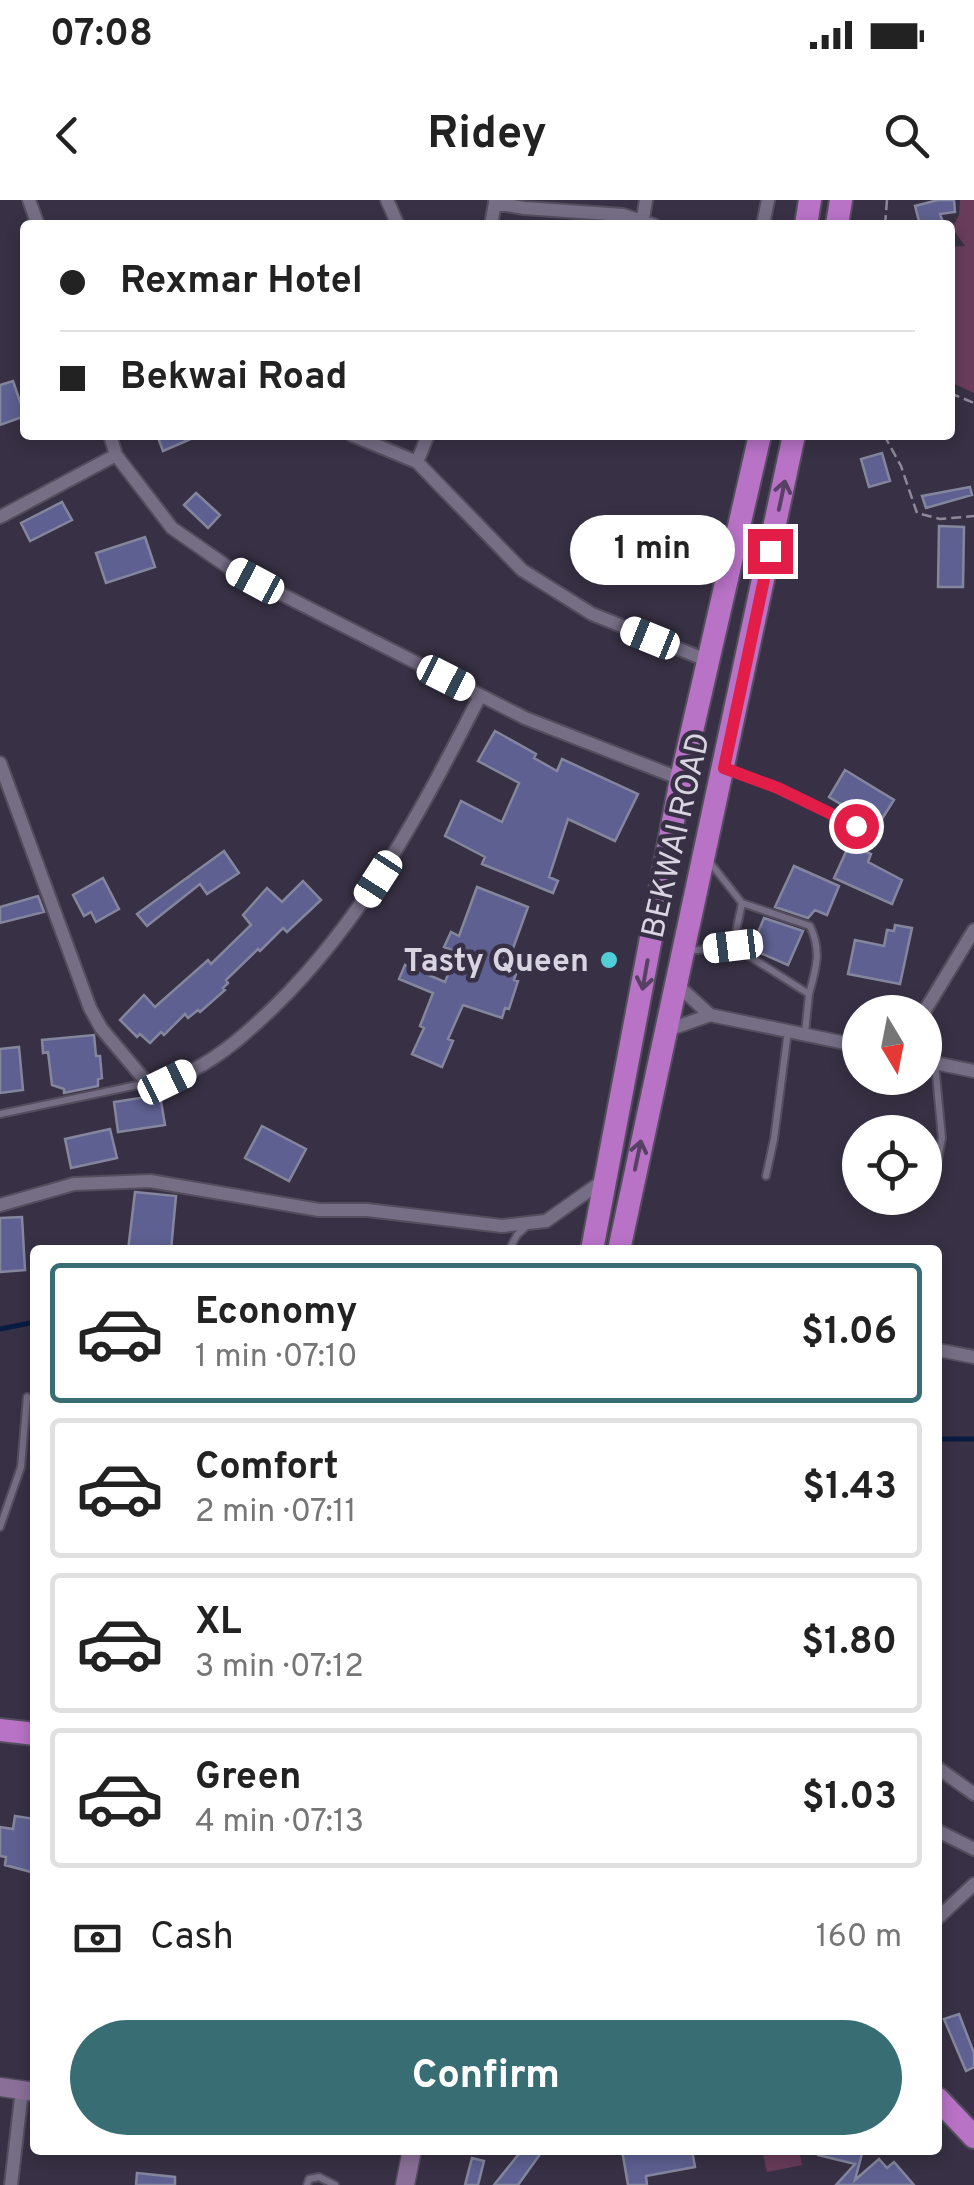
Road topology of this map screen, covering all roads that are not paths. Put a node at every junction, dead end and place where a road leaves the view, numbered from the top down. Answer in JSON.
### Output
{"nodes":[{"id":1,"x":495,"y":201,"type":"edge"},
{"id":2,"x":636,"y":220,"type":"edge"},
{"id":3,"x":112,"y":440,"type":"edge"},
{"id":4,"x":364,"y":440,"type":"edge"},
{"id":5,"x":426,"y":440,"type":"edge"},
{"id":6,"x":759,"y":440,"type":"edge"},
{"id":7,"x":793,"y":440,"type":"edge"},
{"id":8,"x":116,"y":455,"type":"junction"},
{"id":9,"x":418,"y":462,"type":"junction"},
{"id":10,"x":0,"y":517,"type":"edge"},
{"id":11,"x":718,"y":621,"type":"junction"},
{"id":12,"x":754,"y":628,"type":"junction"},
{"id":13,"x":709,"y":662,"type":"junction"},
{"id":14,"x":480,"y":696,"type":"junction"},
{"id":15,"x":0,"y":763,"type":"edge"},
{"id":16,"x":724,"y":768,"type":"junction"},
{"id":17,"x":680,"y":779,"type":"junction"},
{"id":18,"x":856,"y":826,"type":"dead end"},
{"id":19,"x":703,"y":853,"type":"junction"},
{"id":20,"x":742,"y":902,"type":"junction"},
{"id":21,"x":974,"y":930,"type":"edge"},
{"id":22,"x":733,"y":946,"type":"junction"},
{"id":23,"x":682,"y":952,"type":"junction"},
{"id":24,"x":674,"y":982,"type":"junction"},
{"id":25,"x":809,"y":994,"type":"junction"},
{"id":26,"x":934,"y":995,"type":"edge"},
{"id":27,"x":710,"y":1015,"type":"junction"},
{"id":28,"x":788,"y":1030,"type":"junction"},
{"id":29,"x":664,"y":1032,"type":"junction"},
{"id":30,"x":805,"y":1033,"type":"junction"},
{"id":31,"x":842,"y":1042,"type":"edge"},
{"id":32,"x":942,"y":1065,"type":"edge"},
{"id":33,"x":974,"y":1072,"type":"edge"},
{"id":34,"x":148,"y":1083,"type":"junction"},
{"id":35,"x":0,"y":1114,"type":"edge"},
{"id":36,"x":766,"y":1176,"type":"dead end"},
{"id":37,"x":606,"y":1179,"type":"junction"},
{"id":38,"x":0,"y":1205,"type":"edge"},
{"id":39,"x":530,"y":1223,"type":"junction"},
{"id":40,"x":512,"y":1245,"type":"edge"},
{"id":41,"x":593,"y":1245,"type":"edge"},
{"id":42,"x":619,"y":1245,"type":"edge"},
{"id":43,"x":942,"y":1351,"type":"edge"},
{"id":44,"x":974,"y":1356,"type":"edge"},
{"id":45,"x":27,"y":1397,"type":"dead end"},
{"id":46,"x":0,"y":1527,"type":"edge"},
{"id":47,"x":0,"y":1730,"type":"edge"},
{"id":48,"x":30,"y":1733,"type":"edge"},
{"id":49,"x":942,"y":1771,"type":"edge"},
{"id":50,"x":974,"y":1794,"type":"edge"},
{"id":51,"x":942,"y":1833,"type":"edge"},
{"id":52,"x":974,"y":1849,"type":"edge"},
{"id":53,"x":974,"y":1884,"type":"edge"},
{"id":54,"x":942,"y":1914,"type":"edge"},
{"id":55,"x":0,"y":2087,"type":"edge"},
{"id":56,"x":28,"y":2091,"type":"edge"},
{"id":57,"x":942,"y":2103,"type":"edge"},
{"id":58,"x":974,"y":2136,"type":"edge"},
{"id":59,"x":410,"y":2155,"type":"edge"},
{"id":60,"x":11,"y":2185,"type":"edge"},
{"id":61,"x":307,"y":2185,"type":"edge"},
{"id":62,"x":335,"y":2185,"type":"edge"},
{"id":63,"x":405,"y":2185,"type":"edge"}],
"edges":[{"from":1,"to":2,"type":"street"},
{"from":3,"to":8,"type":"street"},
{"from":4,"to":9,"type":"street"},
{"from":5,"to":9,"type":"street"},
{"from":6,"to":11,"type":"highway","name":"BEKWAI ROAD"},
{"from":12,"to":7,"type":"highway","name":"BEKWAI ROAD","one_way":true},
{"from":8,"to":10,"type":"street"},
{"from":8,"to":14,"type":"street"},
{"from":9,"to":13,"type":"street"},
{"from":11,"to":12,"type":"highway"},
{"from":11,"to":13,"type":"highway","name":"BEKWAI ROAD"},
{"from":12,"to":16,"type":"highway","name":"BEKWAI ROAD"},
{"from":13,"to":17,"type":"highway","name":"BEKWAI ROAD"},
{"from":14,"to":17,"type":"street"},
{"from":14,"to":34,"type":"street"},
{"from":15,"to":34,"type":"street"},
{"from":16,"to":18,"type":"lane"},
{"from":16,"to":19,"type":"highway","name":"BEKWAI ROAD"},
{"from":17,"to":37,"type":"highway","name":"BEKWAI ROAD","one_way":true},
{"from":19,"to":20,"type":"lane"},
{"from":19,"to":23,"type":"highway","name":"BEKWAI ROAD"},
{"from":20,"to":22,"type":"lane"},
{"from":20,"to":25,"type":"lane"},
{"from":21,"to":26,"type":"street"},
{"from":22,"to":23,"type":"lane"},
{"from":22,"to":25,"type":"lane"},
{"from":23,"to":24,"type":"highway","name":"BEKWAI ROAD"},
{"from":24,"to":27,"type":"street"},
{"from":24,"to":29,"type":"highway","name":"BEKWAI ROAD"},
{"from":25,"to":30,"type":"lane"},
{"from":27,"to":28,"type":"street"},
{"from":27,"to":29,"type":"street"},
{"from":28,"to":30,"type":"street"},
{"from":28,"to":36,"type":"lane"},
{"from":42,"to":29,"type":"highway","name":"BEKWAI ROAD","one_way":true},
{"from":30,"to":31,"type":"street"},
{"from":32,"to":33,"type":"street"},
{"from":34,"to":35,"type":"lane"},
{"from":37,"to":39,"type":"street"},
{"from":37,"to":41,"type":"highway","name":"BEKWAI ROAD"},
{"from":38,"to":39,"type":"street"},
{"from":39,"to":40,"type":"lane"},
{"from":43,"to":44,"type":"street"},
{"from":45,"to":46,"type":"lane"},
{"from":47,"to":48,"type":"highway"},
{"from":49,"to":50,"type":"street"},
{"from":51,"to":52,"type":"street"},
{"from":53,"to":54,"type":"street"},
{"from":55,"to":56,"type":"main road"},
{"from":56,"to":60,"type":"street"},
{"from":57,"to":58,"type":"highway"},
{"from":59,"to":63,"type":"main road"},
{"from":61,"to":62,"type":"lane"}]}
